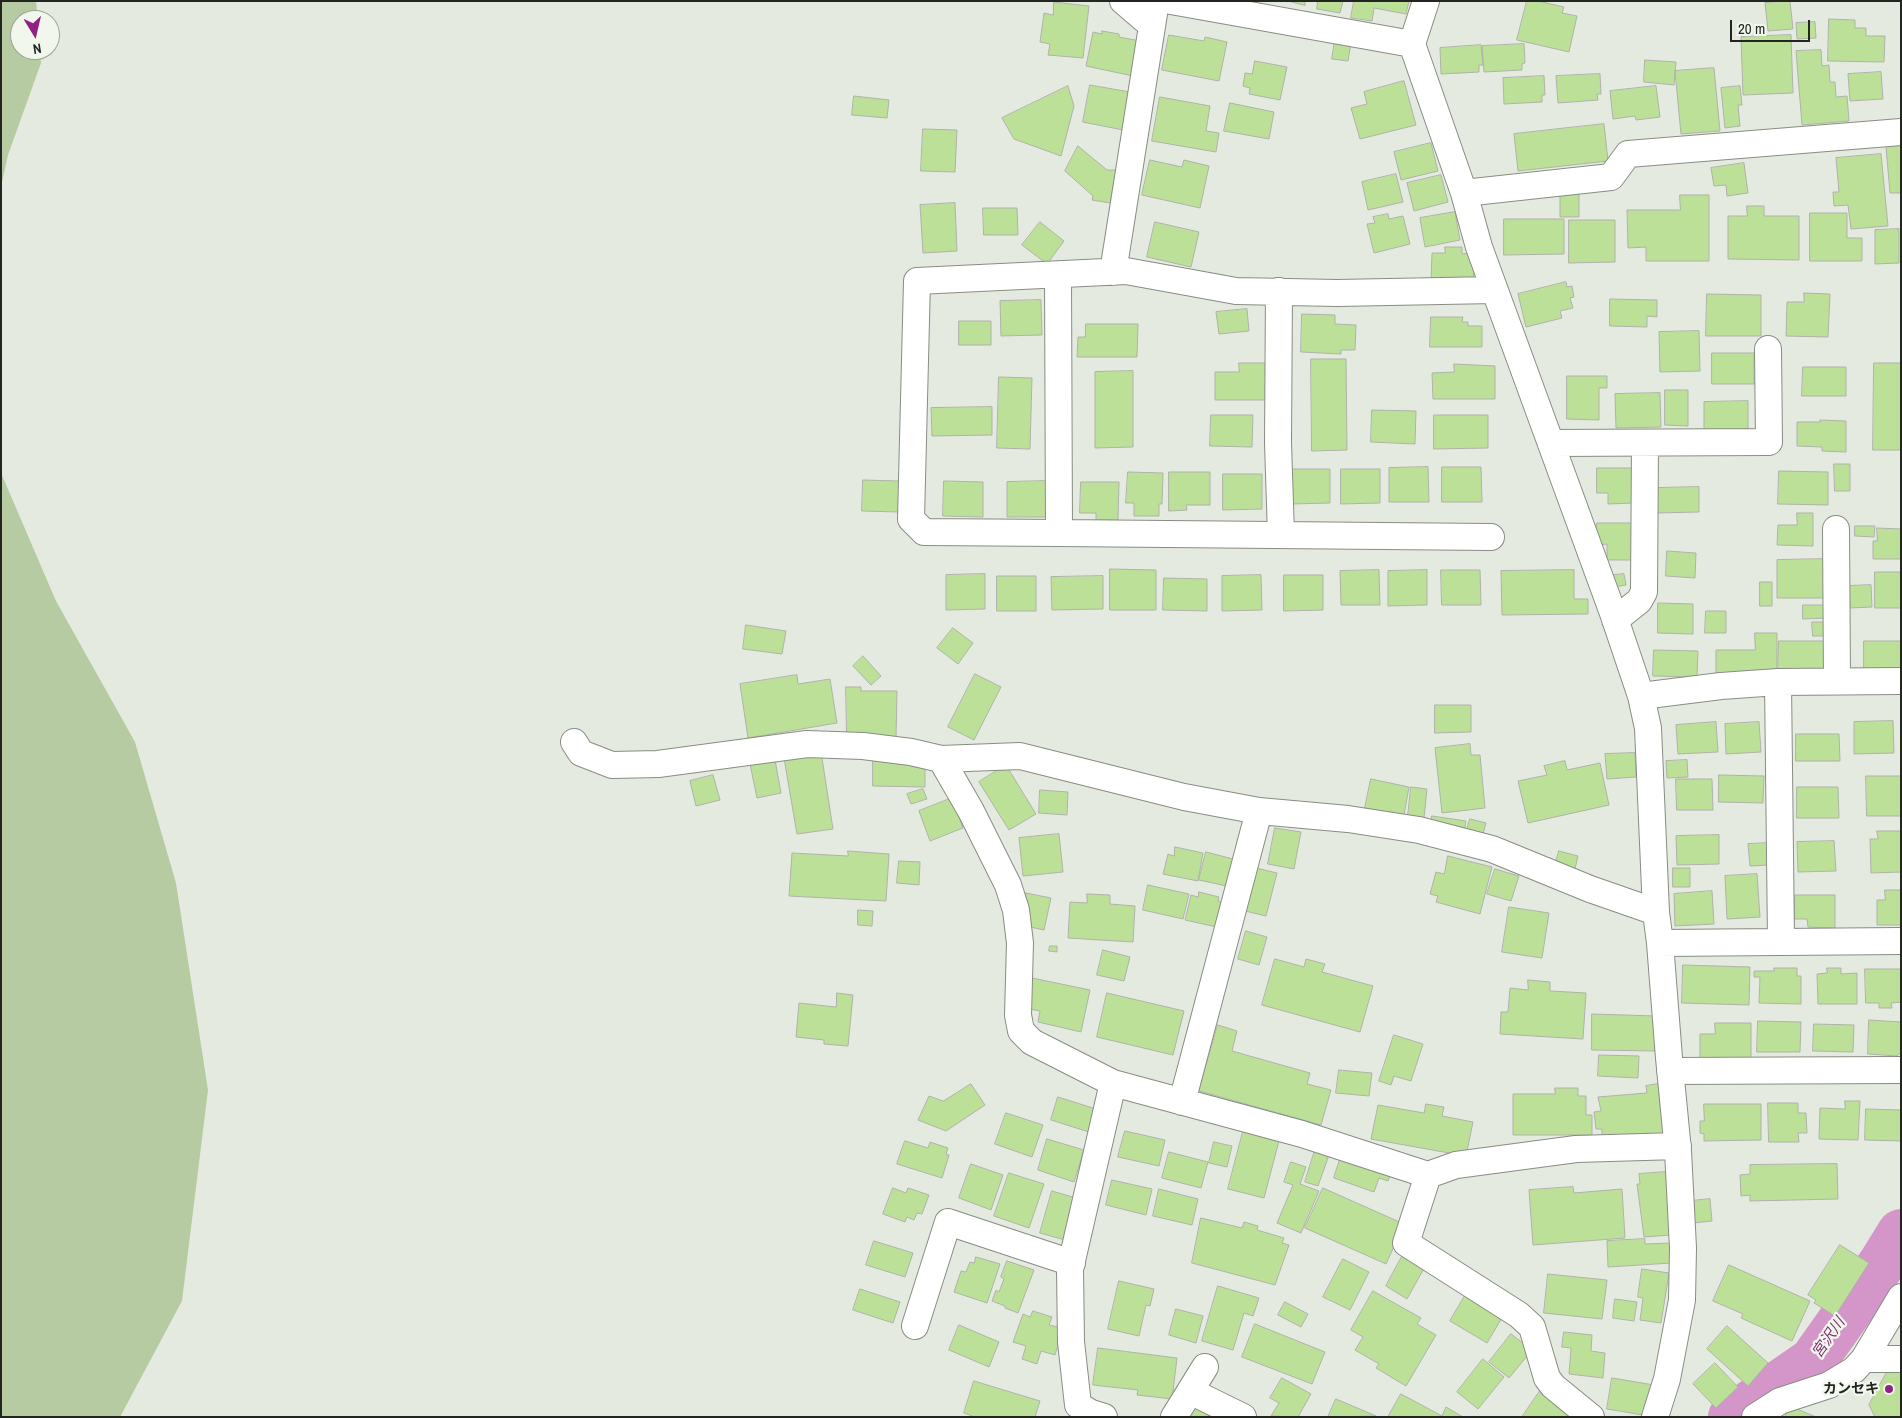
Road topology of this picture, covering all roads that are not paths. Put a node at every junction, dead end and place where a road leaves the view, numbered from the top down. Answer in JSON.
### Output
{"nodes":[{"id":1,"x":1123,"y":1,"type":"edge"},
{"id":2,"x":1171,"y":1,"type":"edge"},
{"id":3,"x":1426,"y":1,"type":"edge"},
{"id":4,"x":1154,"y":13,"type":"edge"},
{"id":5,"x":1412,"y":44,"type":"junction"},
{"id":6,"x":1901,"y":132,"type":"edge"},
{"id":7,"x":1464,"y":192,"type":"junction"},
{"id":8,"x":1113,"y":272,"type":"junction"},
{"id":9,"x":1058,"y":275,"type":"junction"},
{"id":10,"x":1494,"y":290,"type":"junction"},
{"id":11,"x":1279,"y":292,"type":"junction"},
{"id":12,"x":1768,"y":349,"type":"dead end"},
{"id":13,"x":1551,"y":443,"type":"junction"},
{"id":14,"x":1645,"y":443,"type":"junction"},
{"id":15,"x":1836,"y":529,"type":"dead end"},
{"id":16,"x":1059,"y":533,"type":"junction"},
{"id":17,"x":1281,"y":535,"type":"junction"},
{"id":18,"x":1491,"y":537,"type":"dead end"},
{"id":19,"x":1615,"y":620,"type":"junction"},
{"id":20,"x":1837,"y":681,"type":"junction"},
{"id":21,"x":1901,"y":681,"type":"edge"},
{"id":22,"x":1778,"y":682,"type":"junction"},
{"id":23,"x":1641,"y":696,"type":"junction"},
{"id":24,"x":574,"y":742,"type":"dead end"},
{"id":25,"x":941,"y":759,"type":"junction"},
{"id":26,"x":1260,"y":811,"type":"junction"},
{"id":27,"x":1656,"y":912,"type":"junction"},
{"id":28,"x":1901,"y":941,"type":"edge"},
{"id":29,"x":1781,"y":942,"type":"junction"},
{"id":30,"x":1660,"y":943,"type":"junction"},
{"id":31,"x":1901,"y":1070,"type":"edge"},
{"id":32,"x":1670,"y":1071,"type":"junction"},
{"id":33,"x":1113,"y":1084,"type":"junction"},
{"id":34,"x":1182,"y":1102,"type":"junction"},
{"id":35,"x":1678,"y":1146,"type":"junction"},
{"id":36,"x":1428,"y":1175,"type":"junction"},
{"id":37,"x":1072,"y":1263,"type":"junction"},
{"id":38,"x":1901,"y":1297,"type":"edge"},
{"id":39,"x":915,"y":1326,"type":"dead end"},
{"id":40,"x":1864,"y":1359,"type":"junction"},
{"id":41,"x":1901,"y":1359,"type":"edge"},
{"id":42,"x":1205,"y":1367,"type":"dead end"},
{"id":43,"x":1190,"y":1391,"type":"junction"},
{"id":44,"x":1104,"y":1417,"type":"edge"},
{"id":45,"x":1174,"y":1417,"type":"edge"},
{"id":46,"x":1243,"y":1417,"type":"edge"},
{"id":47,"x":1591,"y":1417,"type":"edge"},
{"id":48,"x":1655,"y":1417,"type":"edge"},
{"id":49,"x":1755,"y":1417,"type":"edge"}],
"edges":[{"from":1,"to":4,"type":"street"},
{"from":2,"to":5,"type":"street"},
{"from":3,"to":5,"type":"street"},
{"from":4,"to":8,"type":"street"},
{"from":5,"to":7,"type":"street"},
{"from":6,"to":7,"type":"street"},
{"from":7,"to":10,"type":"street"},
{"from":8,"to":9,"type":"street"},
{"from":8,"to":11,"type":"street"},
{"from":9,"to":16,"type":"street"},
{"from":9,"to":16,"type":"street"},
{"from":10,"to":11,"type":"street"},
{"from":10,"to":13,"type":"street"},
{"from":11,"to":17,"type":"street"},
{"from":12,"to":14,"type":"street"},
{"from":13,"to":14,"type":"street"},
{"from":13,"to":19,"type":"street"},
{"from":14,"to":19,"type":"street"},
{"from":15,"to":20,"type":"street"},
{"from":16,"to":17,"type":"street"},
{"from":17,"to":18,"type":"street"},
{"from":19,"to":23,"type":"street"},
{"from":20,"to":21,"type":"street"},
{"from":20,"to":22,"type":"street"},
{"from":22,"to":23,"type":"street"},
{"from":22,"to":29,"type":"street"},
{"from":23,"to":27,"type":"street"},
{"from":24,"to":25,"type":"street"},
{"from":25,"to":26,"type":"street"},
{"from":25,"to":33,"type":"street"},
{"from":26,"to":27,"type":"street"},
{"from":26,"to":34,"type":"street"},
{"from":27,"to":30,"type":"street"},
{"from":28,"to":29,"type":"street"},
{"from":29,"to":30,"type":"street"},
{"from":30,"to":32,"type":"street"},
{"from":31,"to":32,"type":"street"},
{"from":32,"to":35,"type":"street"},
{"from":33,"to":34,"type":"street"},
{"from":33,"to":37,"type":"street"},
{"from":34,"to":36,"type":"street"},
{"from":35,"to":36,"type":"street"},
{"from":35,"to":48,"type":"street"},
{"from":36,"to":47,"type":"street"},
{"from":37,"to":39,"type":"street"},
{"from":37,"to":44,"type":"street"},
{"from":38,"to":40,"type":"street"},
{"from":40,"to":41,"type":"street"},
{"from":40,"to":49,"type":"street"},
{"from":42,"to":43,"type":"street"},
{"from":43,"to":45,"type":"street"},
{"from":43,"to":46,"type":"street"}]}
